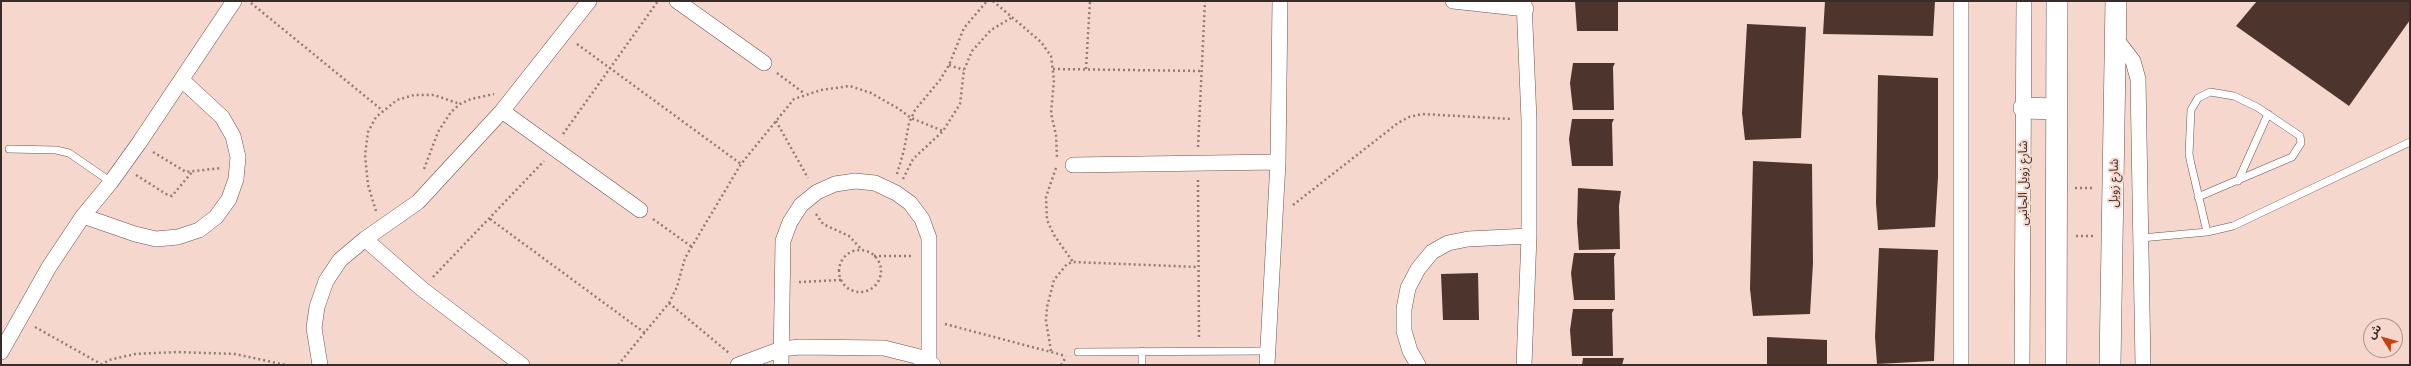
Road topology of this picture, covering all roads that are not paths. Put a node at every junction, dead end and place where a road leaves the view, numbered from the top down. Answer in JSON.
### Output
{"nodes":[{"id":1,"x":234,"y":1,"type":"edge"},
{"id":2,"x":589,"y":1,"type":"edge"},
{"id":3,"x":677,"y":1,"type":"edge"},
{"id":4,"x":1280,"y":1,"type":"edge"},
{"id":5,"x":1453,"y":1,"type":"edge"},
{"id":6,"x":1962,"y":1,"type":"edge"},
{"id":7,"x":2024,"y":1,"type":"edge"},
{"id":8,"x":2058,"y":1,"type":"edge"},
{"id":9,"x":1525,"y":5,"type":"edge"},
{"id":10,"x":2118,"y":5,"type":"edge"},
{"id":11,"x":2116,"y":39,"type":"junction"},
{"id":12,"x":764,"y":63,"type":"road end"},
{"id":13,"x":182,"y":80,"type":"junction"},
{"id":14,"x":2024,"y":108,"type":"junction"},
{"id":15,"x":2057,"y":109,"type":"junction"},
{"id":16,"x":502,"y":111,"type":"junction"},
{"id":17,"x":2268,"y":114,"type":"junction"},
{"id":18,"x":2410,"y":142,"type":"edge"},
{"id":19,"x":9,"y":149,"type":"dead end"},
{"id":20,"x":1278,"y":162,"type":"junction"},
{"id":21,"x":1073,"y":165,"type":"dead end"},
{"id":22,"x":2238,"y":181,"type":"junction"},
{"id":23,"x":111,"y":182,"type":"junction"},
{"id":24,"x":2198,"y":197,"type":"junction"},
{"id":25,"x":640,"y":210,"type":"road end"},
{"id":26,"x":83,"y":216,"type":"junction"},
{"id":27,"x":2207,"y":232,"type":"junction"},
{"id":28,"x":1529,"y":236,"type":"junction"},
{"id":29,"x":2141,"y":238,"type":"junction"},
{"id":30,"x":365,"y":239,"type":"junction"},
{"id":31,"x":782,"y":349,"type":"junction"},
{"id":32,"x":1142,"y":351,"type":"junction"},
{"id":33,"x":1,"y":352,"type":"edge"},
{"id":34,"x":1078,"y":352,"type":"dead end"},
{"id":35,"x":1268,"y":358,"type":"edge"},
{"id":36,"x":739,"y":364,"type":"edge"},
{"id":37,"x":930,"y":364,"type":"edge"},
{"id":38,"x":320,"y":365,"type":"edge"},
{"id":39,"x":522,"y":365,"type":"edge"},
{"id":40,"x":781,"y":365,"type":"edge"},
{"id":41,"x":1142,"y":365,"type":"edge"},
{"id":42,"x":1418,"y":365,"type":"edge"},
{"id":43,"x":1524,"y":365,"type":"edge"},
{"id":44,"x":1961,"y":365,"type":"edge"},
{"id":45,"x":2022,"y":365,"type":"edge"},
{"id":46,"x":2056,"y":365,"type":"edge"},
{"id":47,"x":2110,"y":365,"type":"edge"},
{"id":48,"x":2143,"y":365,"type":"edge"}],
"edges":[{"from":1,"to":13,"type":"street"},
{"from":2,"to":16,"type":"street"},
{"from":3,"to":12,"type":"street"},
{"from":4,"to":20,"type":"street"},
{"from":5,"to":9,"type":"street"},
{"from":6,"to":44,"type":"street"},
{"from":7,"to":14,"type":"street","name":"شارع زويل الجانبى"},
{"from":8,"to":15,"type":"main road"},
{"from":9,"to":28,"type":"street"},
{"from":10,"to":11,"type":"main road","name":"شارع زويل"},
{"from":11,"to":29,"type":"street"},
{"from":11,"to":47,"type":"main road","name":"شارع زويل"},
{"from":13,"to":23,"type":"street"},
{"from":13,"to":26,"type":"street"},
{"from":14,"to":15,"type":"main road"},
{"from":14,"to":45,"type":"street","name":"شارع زويل الجانبى"},
{"from":15,"to":46,"type":"main road"},
{"from":16,"to":25,"type":"street"},
{"from":16,"to":30,"type":"street"},
{"from":17,"to":22,"type":"lane"},
{"from":17,"to":22,"type":"lane"},
{"from":17,"to":24,"type":"lane"},
{"from":18,"to":27,"type":"lane"},
{"from":19,"to":23,"type":"lane"},
{"from":20,"to":21,"type":"street"},
{"from":20,"to":35,"type":"street"},
{"from":22,"to":24,"type":"lane"},
{"from":23,"to":26,"type":"street"},
{"from":24,"to":27,"type":"lane"},
{"from":26,"to":33,"type":"street"},
{"from":27,"to":29,"type":"lane"},
{"from":28,"to":42,"type":"street"},
{"from":28,"to":43,"type":"street"},
{"from":29,"to":48,"type":"street"},
{"from":30,"to":38,"type":"street"},
{"from":30,"to":39,"type":"street"},
{"from":31,"to":36,"type":"street"},
{"from":31,"to":37,"type":"street"},
{"from":31,"to":37,"type":"street"},
{"from":31,"to":40,"type":"street"},
{"from":32,"to":34,"type":"lane"},
{"from":32,"to":35,"type":"lane"},
{"from":32,"to":41,"type":"lane"}]}
